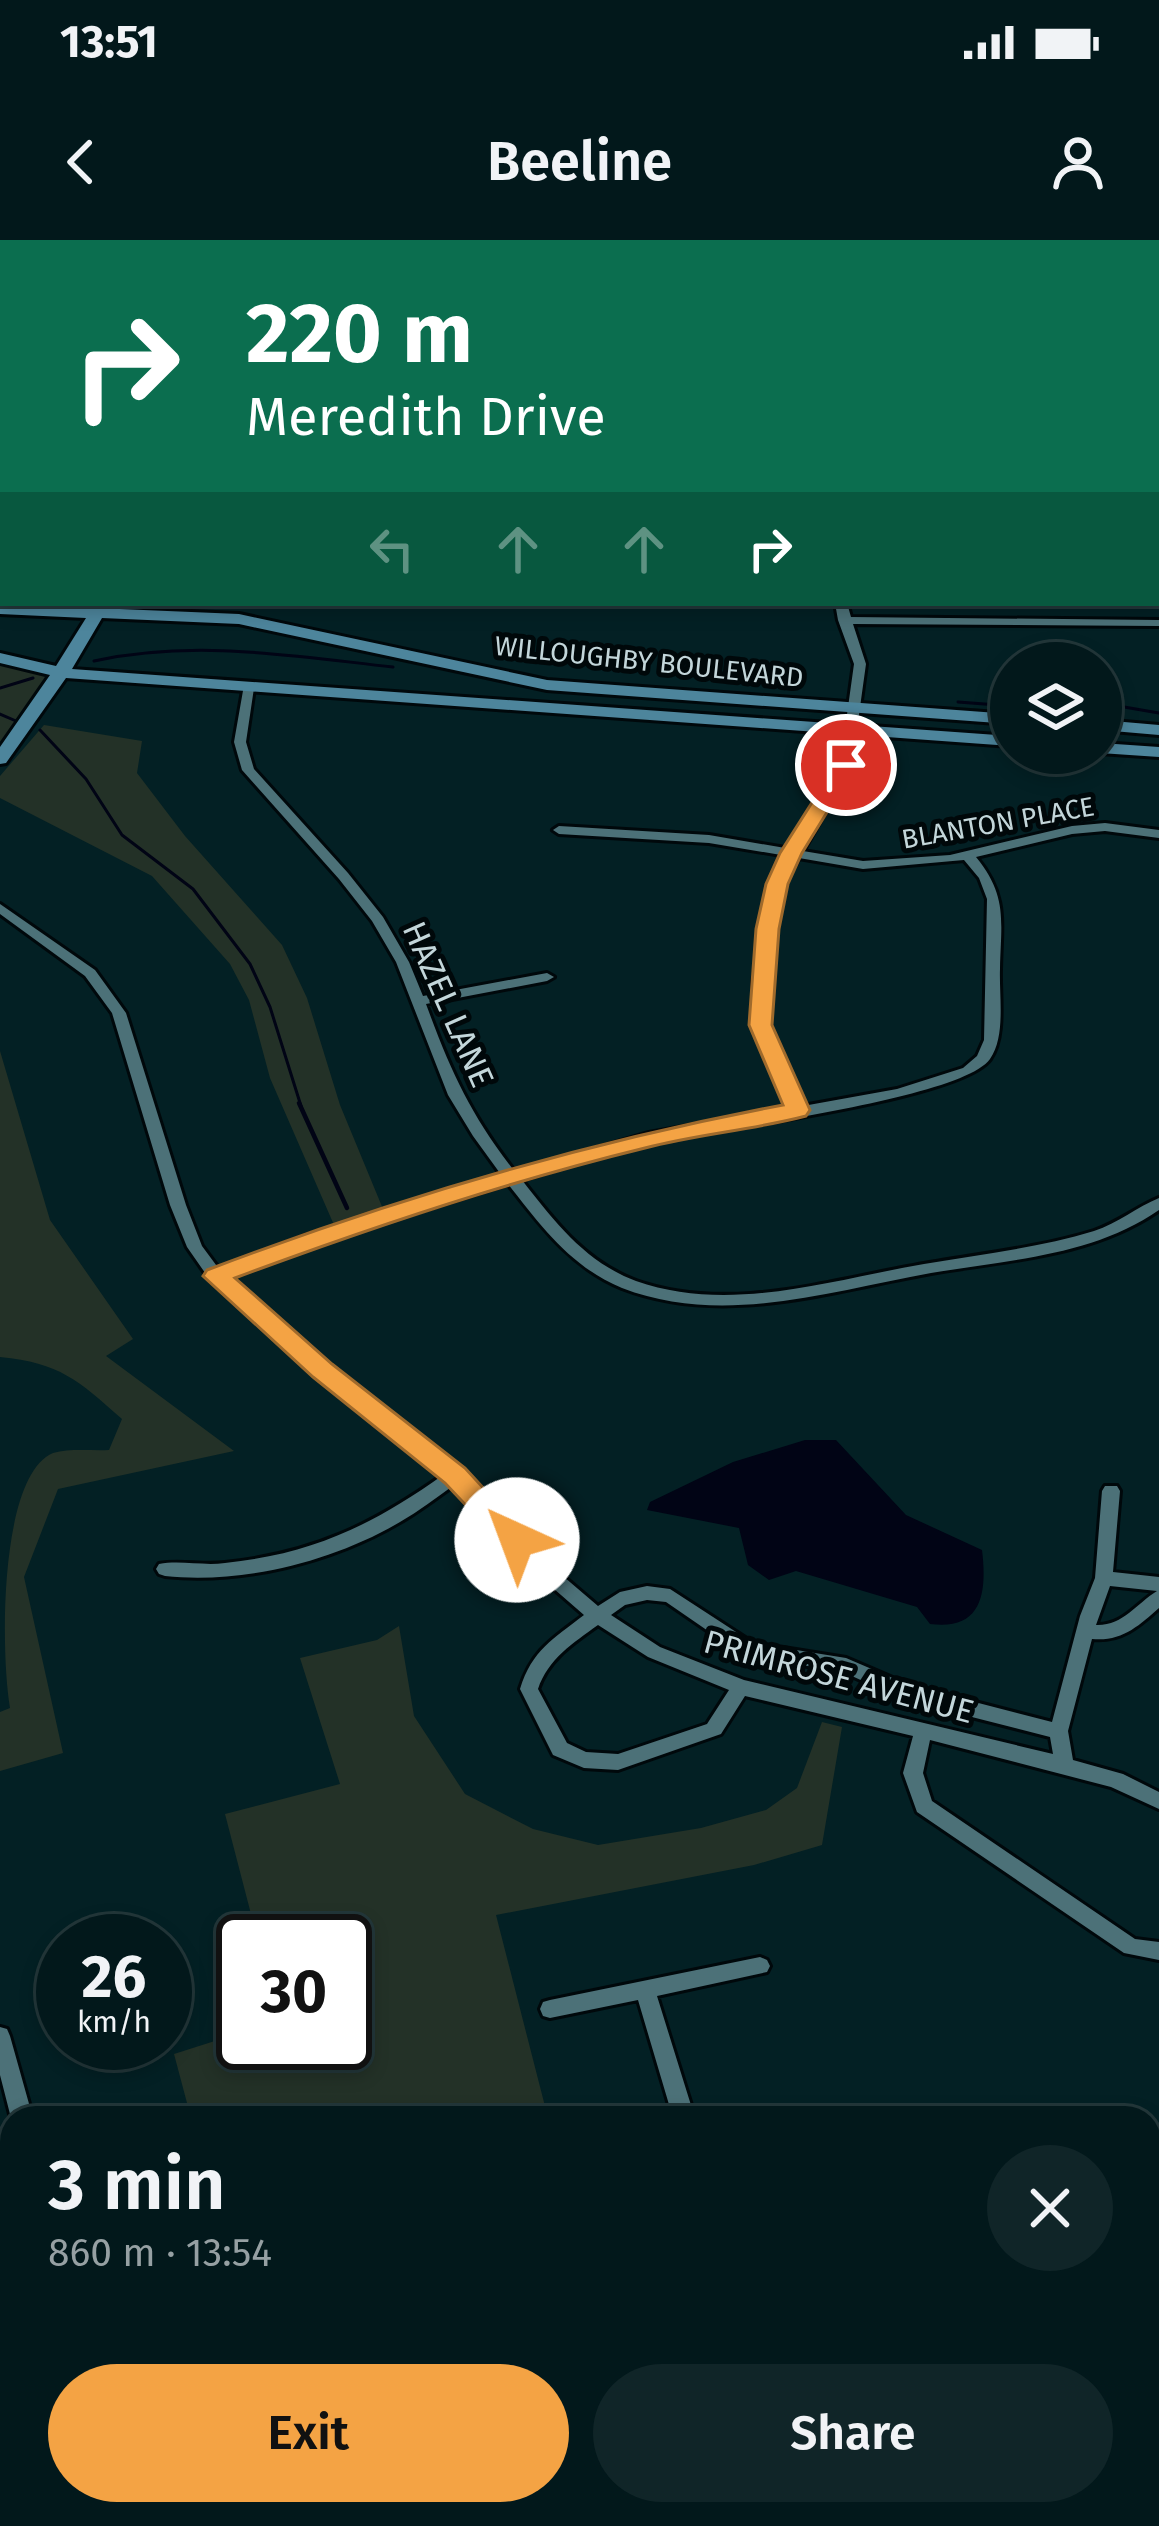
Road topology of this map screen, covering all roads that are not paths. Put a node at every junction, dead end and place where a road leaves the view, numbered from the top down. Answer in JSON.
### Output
{"nodes":[{"id":1,"x":842,"y":606,"type":"edge"},
{"id":2,"x":100,"y":608,"type":"edge"},
{"id":3,"x":0,"y":609,"type":"edge"},
{"id":4,"x":844,"y":620,"type":"junction"},
{"id":5,"x":1159,"y":623,"type":"edge"},
{"id":6,"x":0,"y":658,"type":"edge"},
{"id":7,"x":62,"y":673,"type":"junction"},
{"id":8,"x":248,"y":688,"type":"junction"},
{"id":9,"x":855,"y":708,"type":"junction"},
{"id":10,"x":990,"y":717,"type":"edge"},
{"id":11,"x":1122,"y":727,"type":"edge"},
{"id":12,"x":850,"y":730,"type":"junction"},
{"id":13,"x":1159,"y":730,"type":"edge"},
{"id":14,"x":990,"y":740,"type":"edge"},
{"id":15,"x":1122,"y":749,"type":"edge"},
{"id":16,"x":1159,"y":752,"type":"edge"},
{"id":17,"x":0,"y":759,"type":"edge"},
{"id":18,"x":559,"y":830,"type":"dead end"},
{"id":19,"x":1159,"y":834,"type":"edge"},
{"id":20,"x":791,"y":853,"type":"junction"},
{"id":21,"x":968,"y":856,"type":"junction"},
{"id":22,"x":0,"y":908,"type":"edge"},
{"id":23,"x":547,"y":977,"type":"dead end"},
{"id":24,"x":419,"y":1000,"type":"junction"},
{"id":25,"x":798,"y":1110,"type":"junction"},
{"id":26,"x":512,"y":1178,"type":"junction"},
{"id":27,"x":1159,"y":1203,"type":"edge"},
{"id":28,"x":216,"y":1276,"type":"junction"},
{"id":29,"x":455,"y":1475,"type":"junction"},
{"id":30,"x":1111,"y":1492,"type":"dead end"},
{"id":31,"x":165,"y":1569,"type":"dead end"},
{"id":32,"x":1104,"y":1578,"type":"junction"},
{"id":33,"x":1159,"y":1584,"type":"edge"},
{"id":34,"x":1159,"y":1597,"type":"edge"},
{"id":35,"x":596,"y":1615,"type":"junction"},
{"id":36,"x":1085,"y":1630,"type":"junction"},
{"id":37,"x":741,"y":1687,"type":"junction"},
{"id":38,"x":1060,"y":1731,"type":"junction"},
{"id":39,"x":922,"y":1732,"type":"junction"},
{"id":40,"x":1064,"y":1765,"type":"junction"},
{"id":41,"x":1159,"y":1801,"type":"edge"},
{"id":42,"x":1159,"y":1951,"type":"edge"},
{"id":43,"x":760,"y":1966,"type":"dead end"},
{"id":44,"x":644,"y":1990,"type":"junction"},
{"id":45,"x":550,"y":2009,"type":"dead end"},
{"id":46,"x":0,"y":2036,"type":"edge"},
{"id":47,"x":5,"y":2076,"type":"edge"},
{"id":48,"x":17,"y":2106,"type":"edge"},
{"id":49,"x":680,"y":2106,"type":"edge"}],
"edges":[{"from":1,"to":4,"type":"street"},
{"from":2,"to":3,"type":"street","name":"WILLOUGHBY BOULEVARD"},
{"from":2,"to":7,"type":"street"},
{"from":2,"to":9,"type":"street","name":"WILLOUGHBY BOULEVARD"},
{"from":4,"to":5,"type":"street"},
{"from":4,"to":9,"type":"street"},
{"from":6,"to":7,"type":"street","name":"WILLOUGHBY BOULEVARD"},
{"from":7,"to":8,"type":"street","name":"WILLOUGHBY BOULEVARD"},
{"from":7,"to":17,"type":"street"},
{"from":8,"to":12,"type":"street","name":"WILLOUGHBY BOULEVARD"},
{"from":8,"to":24,"type":"street","name":"HAZEL LANE"},
{"from":9,"to":10,"type":"street","name":"WILLOUGHBY BOULEVARD"},
{"from":9,"to":12,"type":"street"},
{"from":11,"to":13,"type":"street"},
{"from":12,"to":14,"type":"street","name":"WILLOUGHBY BOULEVARD"},
{"from":12,"to":20,"type":"street"},
{"from":15,"to":16,"type":"street"},
{"from":18,"to":20,"type":"street","name":"BLANTON PLACE"},
{"from":19,"to":21,"type":"street","name":"BLANTON PLACE"},
{"from":20,"to":21,"type":"street","name":"BLANTON PLACE"},
{"from":20,"to":25,"type":"street"},
{"from":21,"to":25,"type":"street"},
{"from":22,"to":28,"type":"street","name":"PRIMROSE AVENUE"},
{"from":23,"to":24,"type":"street"},
{"from":24,"to":26,"type":"street","name":"HAZEL LANE"},
{"from":25,"to":26,"type":"street"},
{"from":26,"to":27,"type":"street","name":"HAZEL LANE"},
{"from":26,"to":28,"type":"street"},
{"from":28,"to":29,"type":"street","name":"PRIMROSE AVENUE"},
{"from":29,"to":31,"type":"street"},
{"from":29,"to":35,"type":"street","name":"PRIMROSE AVENUE"},
{"from":30,"to":32,"type":"street"},
{"from":32,"to":33,"type":"street"},
{"from":32,"to":36,"type":"street"},
{"from":34,"to":36,"type":"street"},
{"from":35,"to":37,"type":"street","name":"PRIMROSE AVENUE"},
{"from":35,"to":37,"type":"street"},
{"from":35,"to":38,"type":"street"},
{"from":36,"to":38,"type":"street"},
{"from":37,"to":39,"type":"street","name":"PRIMROSE AVENUE"},
{"from":38,"to":40,"type":"street"},
{"from":39,"to":40,"type":"street","name":"PRIMROSE AVENUE"},
{"from":39,"to":42,"type":"street"},
{"from":40,"to":41,"type":"street","name":"PRIMROSE AVENUE"},
{"from":43,"to":44,"type":"street"},
{"from":44,"to":45,"type":"street"},
{"from":44,"to":49,"type":"street"},
{"from":46,"to":47,"type":"street"},
{"from":47,"to":48,"type":"street"}]}
